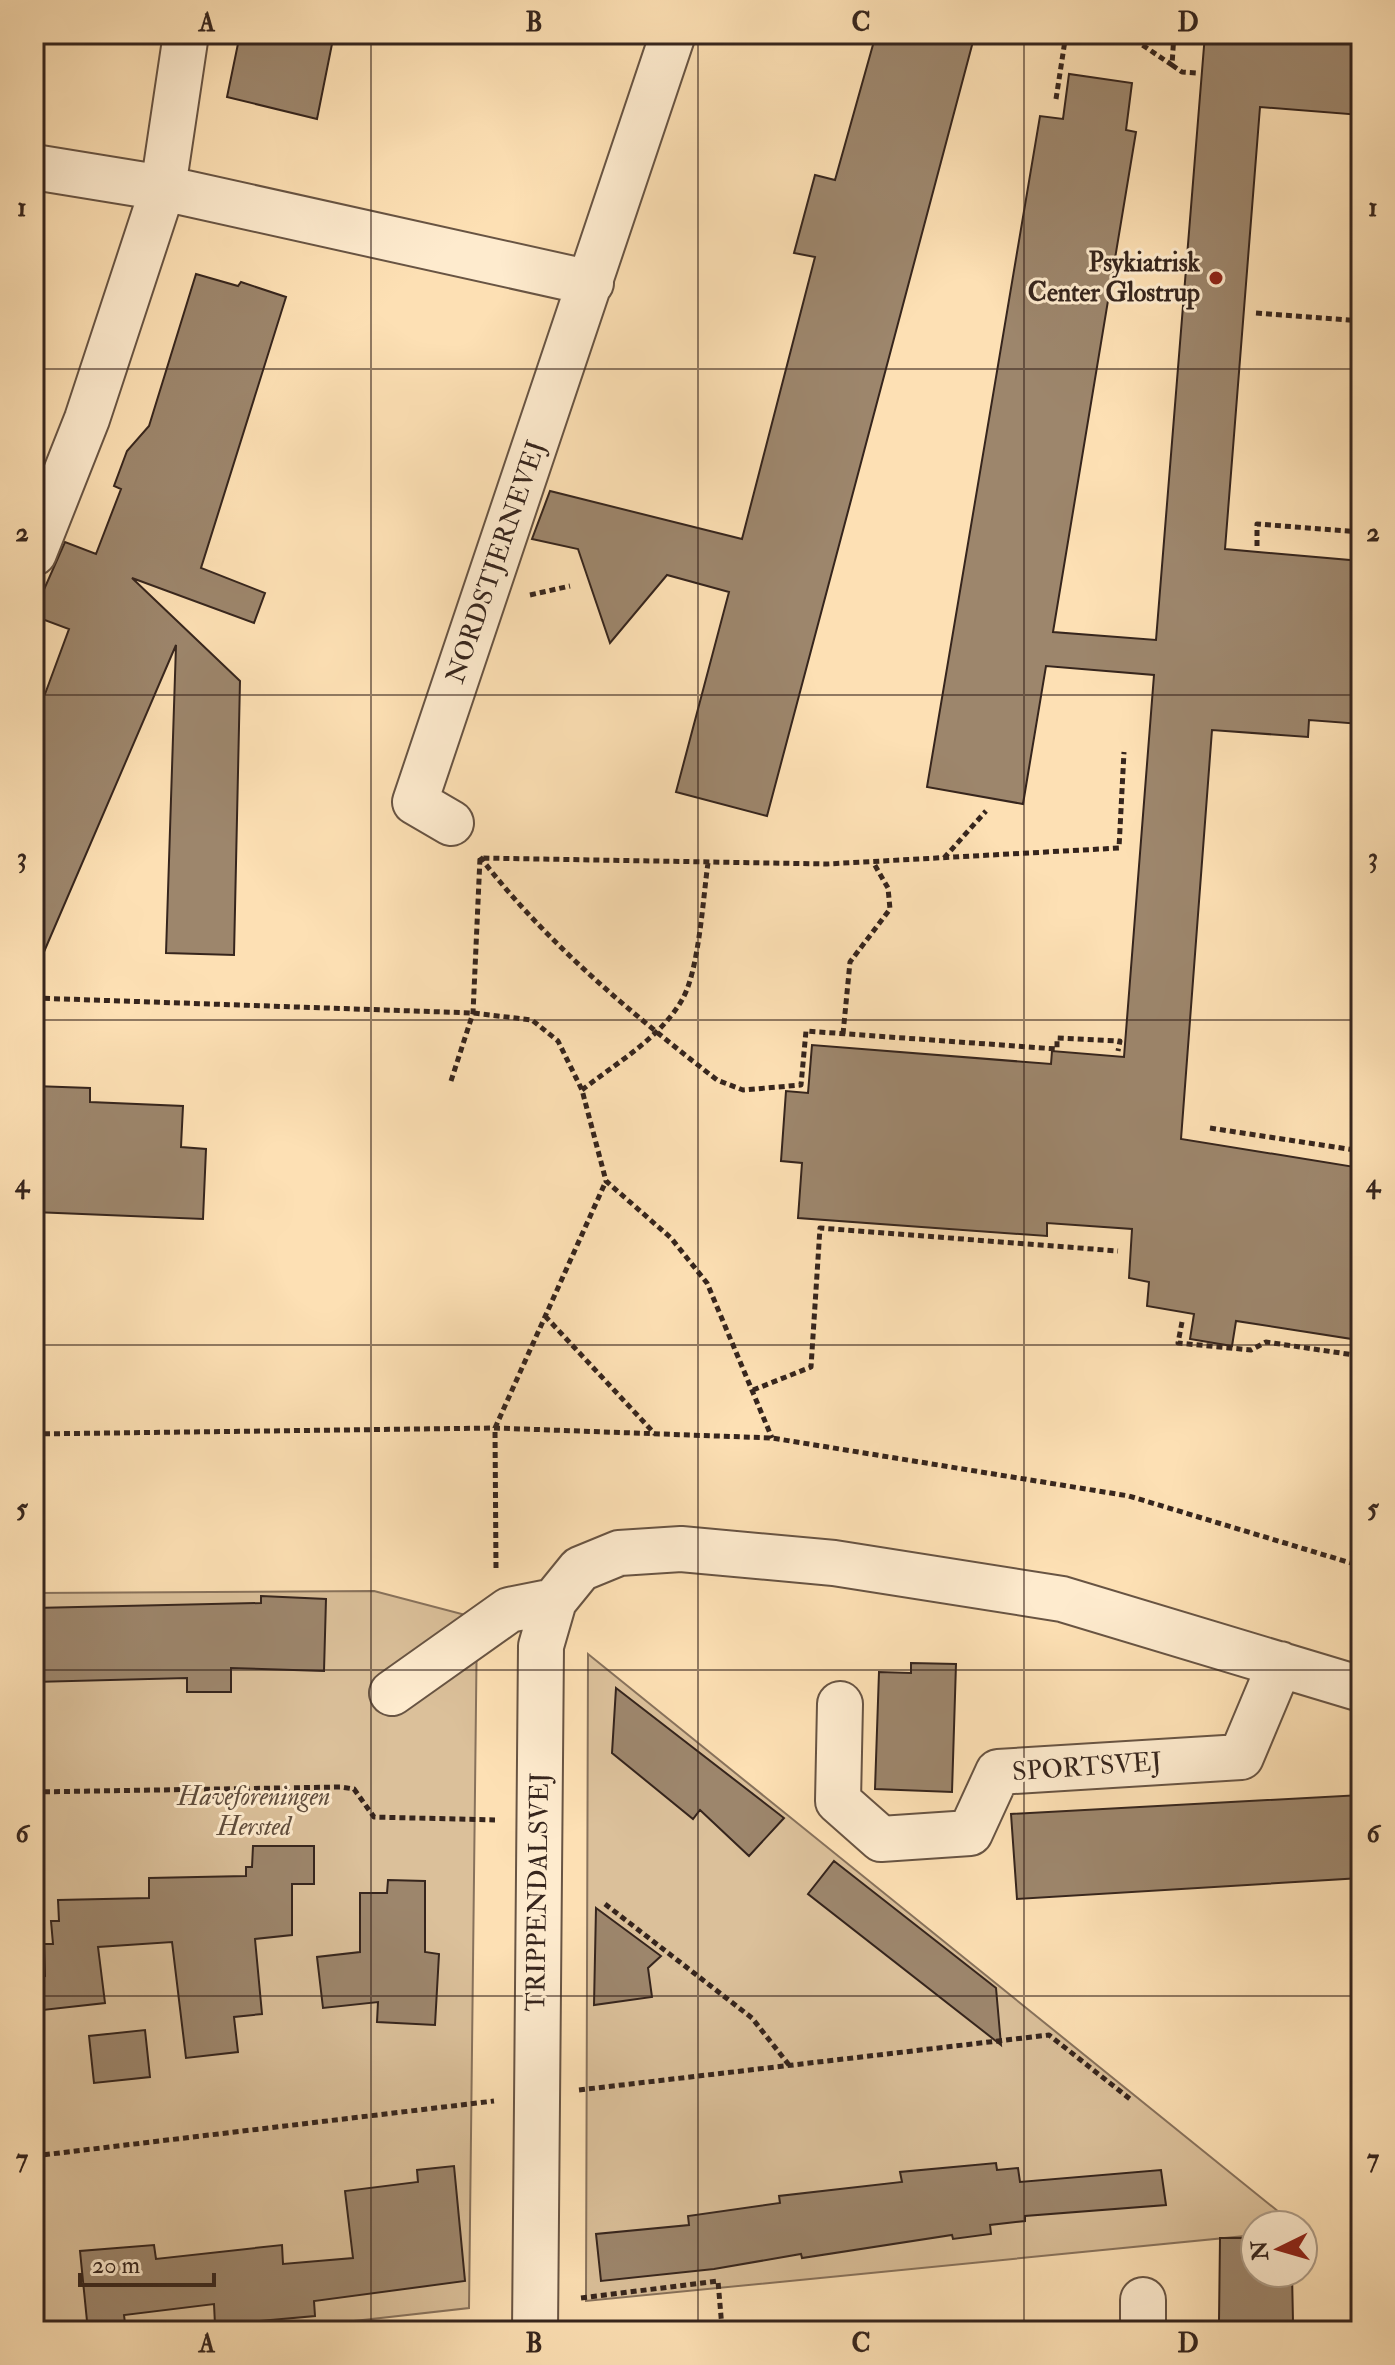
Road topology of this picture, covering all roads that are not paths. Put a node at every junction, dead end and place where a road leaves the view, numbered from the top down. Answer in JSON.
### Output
{"nodes":[{"id":1,"x":186,"y":34,"type":"edge"},
{"id":2,"x":673,"y":34,"type":"edge"},
{"id":3,"x":34,"y":167,"type":"edge"},
{"id":4,"x":163,"y":188,"type":"junction"},
{"id":5,"x":591,"y":283,"type":"junction"},
{"id":6,"x":34,"y":553,"type":"edge"},
{"id":7,"x":451,"y":823,"type":"road end"},
{"id":8,"x":554,"y":1601,"type":"junction"},
{"id":9,"x":1280,"y":1664,"type":"junction"},
{"id":10,"x":1361,"y":1689,"type":"edge"},
{"id":11,"x":392,"y":1693,"type":"dead end"},
{"id":12,"x":840,"y":1704,"type":"dead end"},
{"id":13,"x":535,"y":2331,"type":"edge"}],
"edges":[{"from":1,"to":4,"type":"street"},
{"from":2,"to":5,"type":"street","name":"NORDSTJERNEVEJ"},
{"from":3,"to":4,"type":"street"},
{"from":4,"to":5,"type":"street"},
{"from":4,"to":6,"type":"street"},
{"from":5,"to":7,"type":"street","name":"NORDSTJERNEVEJ"},
{"from":8,"to":9,"type":"street","name":"TRIPPENDALSVEJ"},
{"from":8,"to":11,"type":"street"},
{"from":8,"to":13,"type":"street","name":"TRIPPENDALSVEJ"},
{"from":9,"to":10,"type":"street"},
{"from":9,"to":12,"type":"street","name":"SPORTSVEJ"}]}
